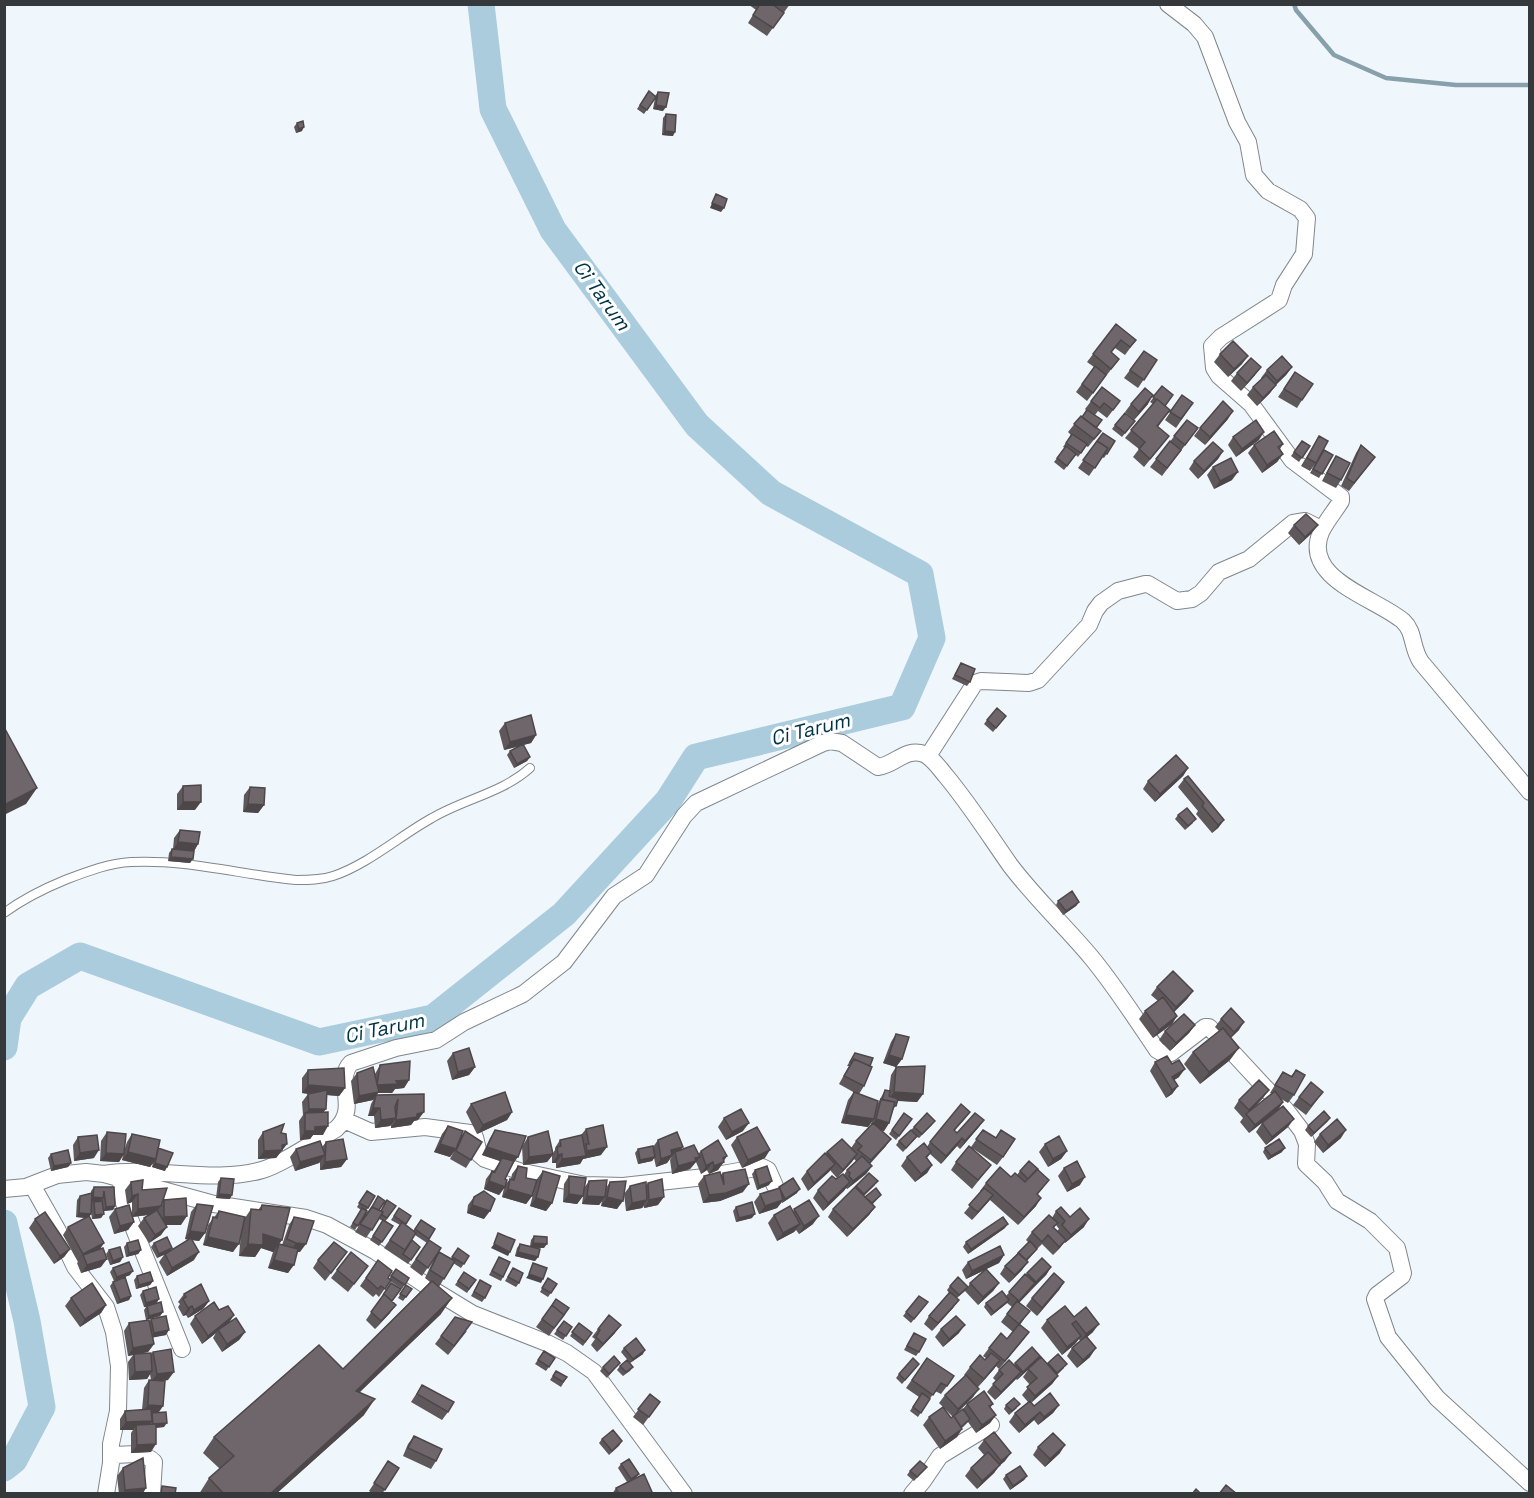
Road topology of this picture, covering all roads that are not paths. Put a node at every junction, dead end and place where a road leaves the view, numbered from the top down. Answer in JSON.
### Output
{"nodes":[{"id":1,"x":1168,"y":4,"type":"edge"},
{"id":2,"x":1322,"y":530,"type":"junction"},
{"id":3,"x":928,"y":756,"type":"junction"},
{"id":4,"x":530,"y":768,"type":"dead end"},
{"id":5,"x":1530,"y":792,"type":"edge"},
{"id":6,"x":4,"y":913,"type":"edge"},
{"id":7,"x":344,"y":1120,"type":"junction"},
{"id":8,"x":112,"y":1175,"type":"junction"},
{"id":9,"x":29,"y":1186,"type":"junction"},
{"id":10,"x":775,"y":1186,"type":"dead end"},
{"id":11,"x":4,"y":1189,"type":"edge"},
{"id":12,"x":182,"y":1349,"type":"dead end"},
{"id":13,"x":991,"y":1425,"type":"edge"},
{"id":14,"x":111,"y":1455,"type":"junction"},
{"id":15,"x":1530,"y":1483,"type":"edge"},
{"id":16,"x":106,"y":1494,"type":"edge"},
{"id":17,"x":152,"y":1494,"type":"edge"},
{"id":18,"x":684,"y":1494,"type":"edge"},
{"id":19,"x":912,"y":1494,"type":"edge"}],
"edges":[{"from":1,"to":2,"type":"street"},
{"from":2,"to":3,"type":"street"},
{"from":2,"to":5,"type":"street"},
{"from":3,"to":7,"type":"street"},
{"from":3,"to":15,"type":"street"},
{"from":4,"to":6,"type":"lane"},
{"from":7,"to":8,"type":"street"},
{"from":7,"to":10,"type":"street"},
{"from":8,"to":9,"type":"street"},
{"from":8,"to":12,"type":"street"},
{"from":8,"to":18,"type":"street"},
{"from":9,"to":11,"type":"street"},
{"from":9,"to":14,"type":"street"},
{"from":13,"to":19,"type":"street"},
{"from":14,"to":16,"type":"street"},
{"from":14,"to":17,"type":"street"}]}
